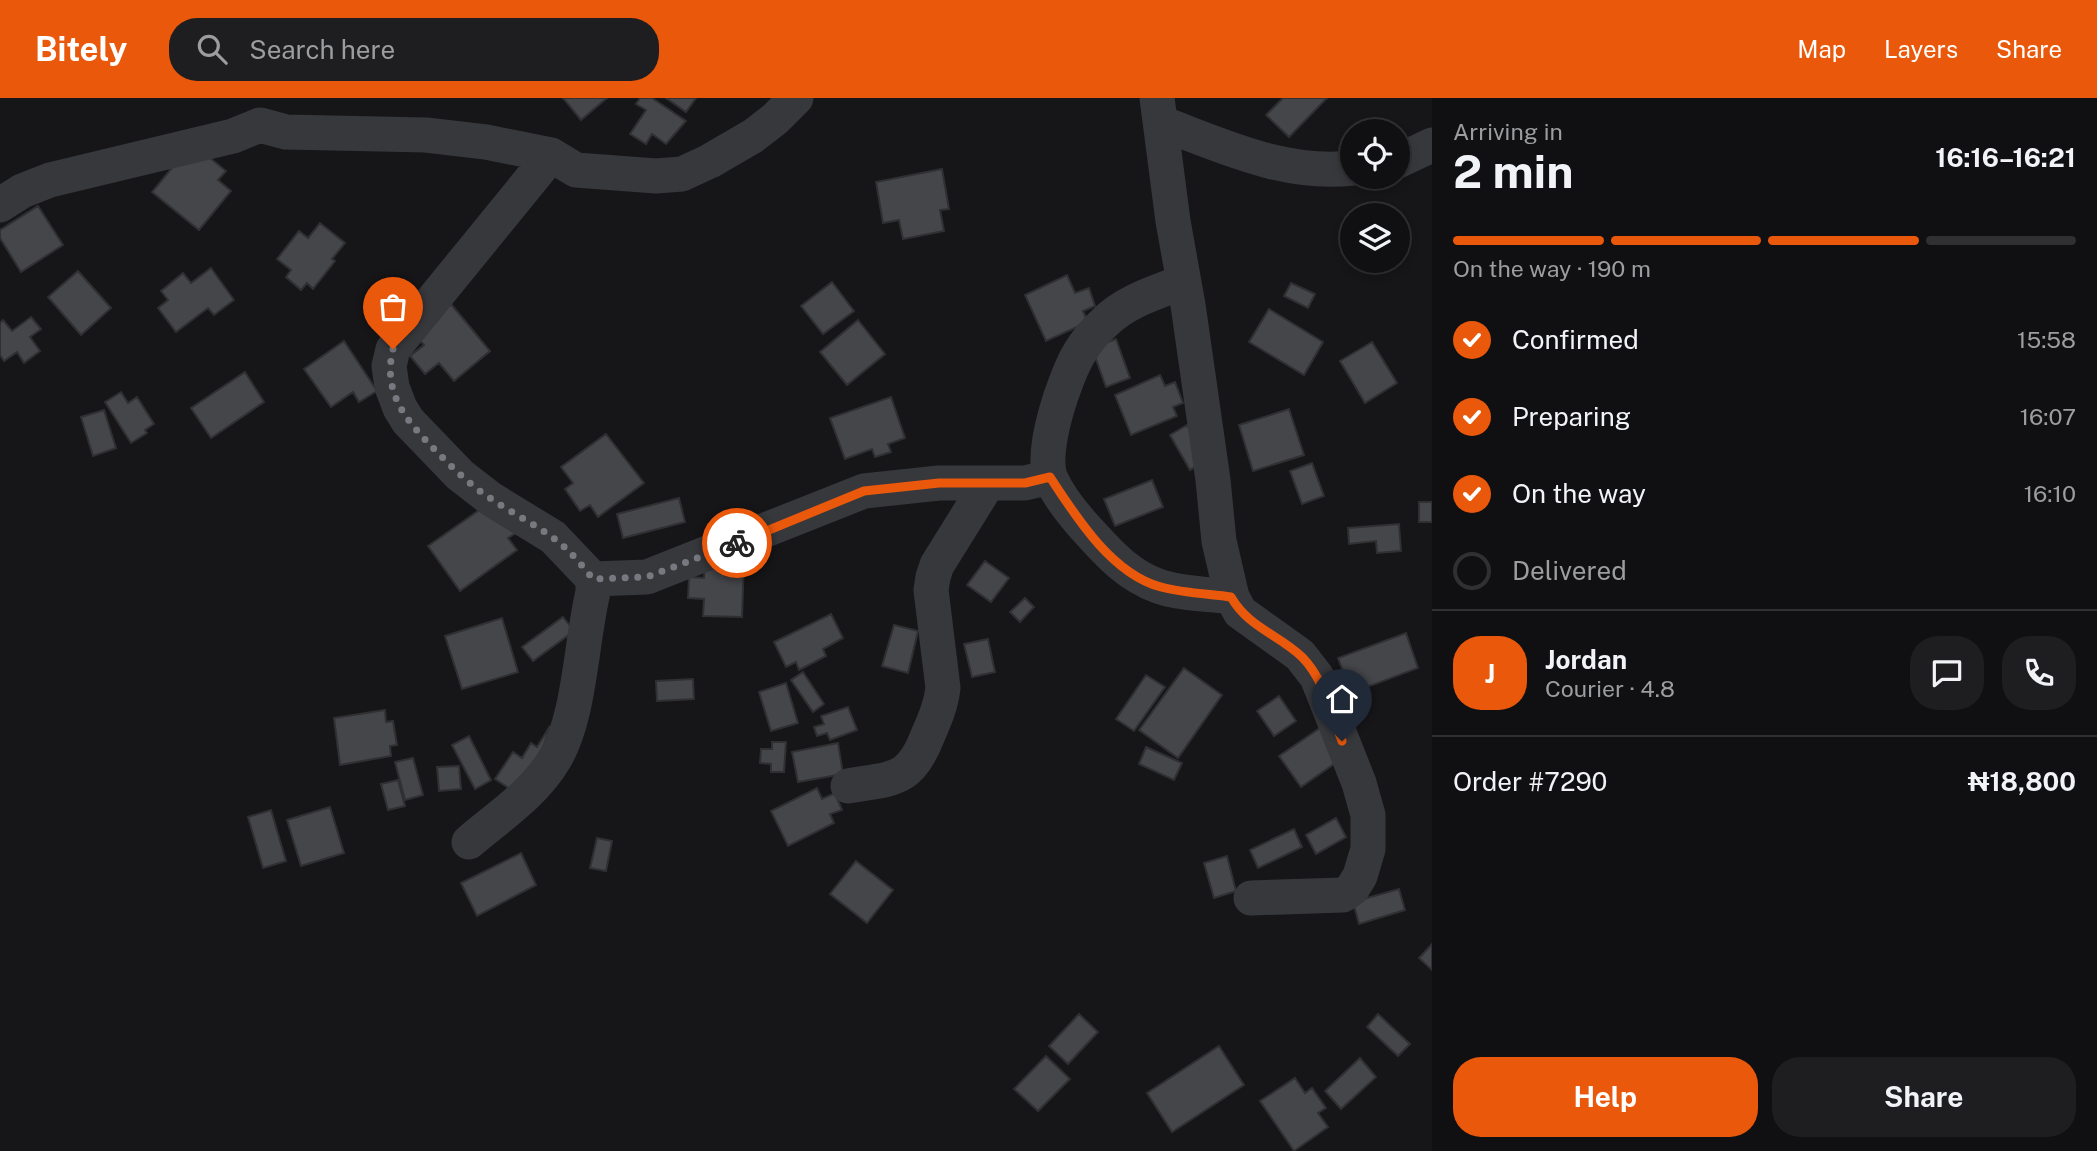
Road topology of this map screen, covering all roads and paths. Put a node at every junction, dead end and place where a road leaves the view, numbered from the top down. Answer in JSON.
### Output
{"nodes":[{"id":1,"x":796,"y":98,"type":"edge"},
{"id":2,"x":1159,"y":111,"type":"edge"},
{"id":3,"x":1432,"y":145,"type":"edge"},
{"id":4,"x":551,"y":155,"type":"junction"},
{"id":5,"x":1410,"y":155,"type":"edge"},
{"id":6,"x":1340,"y":169,"type":"edge"},
{"id":7,"x":0,"y":205,"type":"edge"},
{"id":8,"x":1183,"y":282,"type":"junction"},
{"id":9,"x":1050,"y":477,"type":"junction"},
{"id":10,"x":988,"y":483,"type":"junction"},
{"id":11,"x":593,"y":579,"type":"junction"},
{"id":12,"x":1231,"y":597,"type":"junction"},
{"id":13,"x":848,"y":786,"type":"dead end"},
{"id":14,"x":469,"y":842,"type":"dead end"},
{"id":15,"x":1251,"y":898,"type":"dead end"}],
"edges":[{"from":1,"to":4,"type":"street"},
{"from":2,"to":6,"type":"street"},
{"from":2,"to":8,"type":"street"},
{"from":3,"to":5,"type":"street"},
{"from":4,"to":7,"type":"street"},
{"from":4,"to":11,"type":"street"},
{"from":8,"to":9,"type":"street"},
{"from":8,"to":12,"type":"street"},
{"from":9,"to":10,"type":"street"},
{"from":9,"to":12,"type":"street"},
{"from":10,"to":11,"type":"street"},
{"from":10,"to":13,"type":"street"},
{"from":11,"to":14,"type":"street"},
{"from":12,"to":15,"type":"street"}]}
